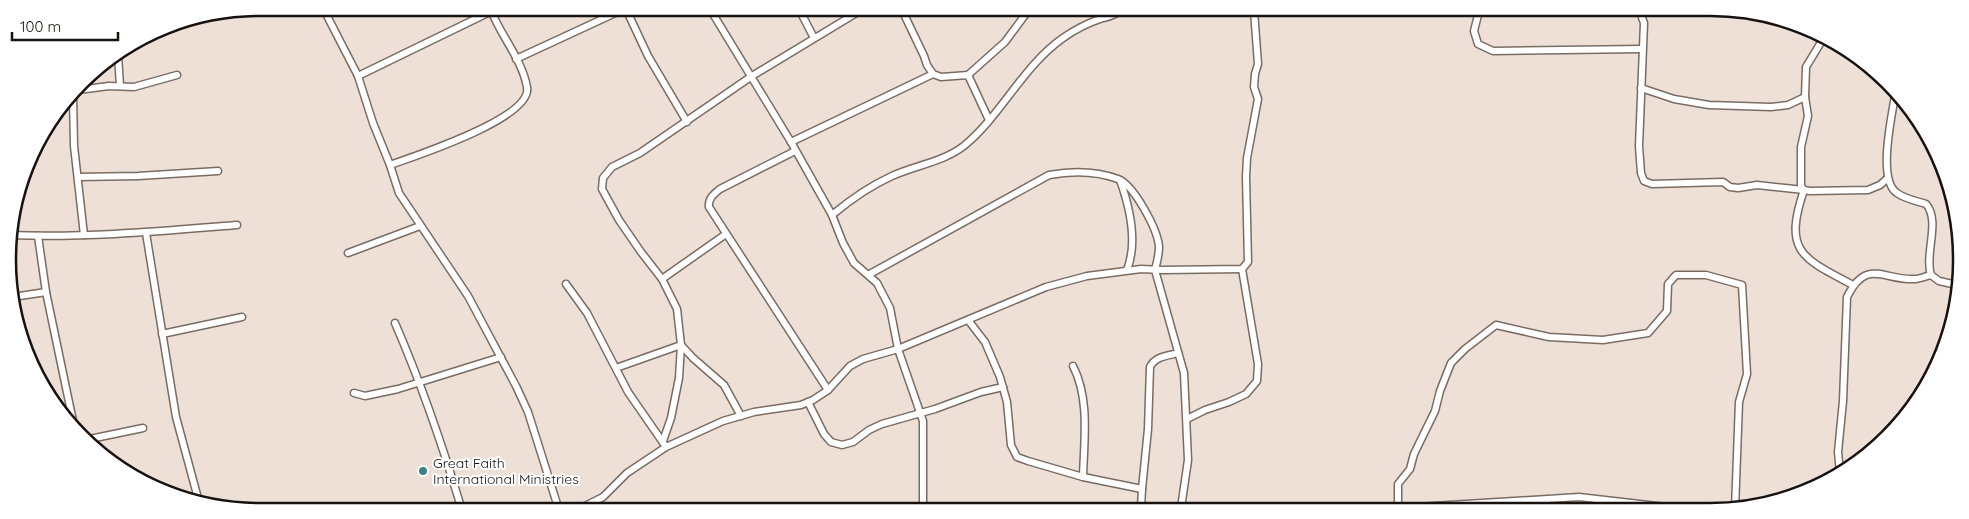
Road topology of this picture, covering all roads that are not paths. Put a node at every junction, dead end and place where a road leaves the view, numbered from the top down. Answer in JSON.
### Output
{"nodes":[{"id":1,"x":327,"y":16,"type":"edge"},
{"id":2,"x":479,"y":16,"type":"edge"},
{"id":3,"x":496,"y":16,"type":"edge"},
{"id":4,"x":610,"y":16,"type":"edge"},
{"id":5,"x":628,"y":16,"type":"edge"},
{"id":6,"x":714,"y":16,"type":"edge"},
{"id":7,"x":803,"y":16,"type":"edge"},
{"id":8,"x":851,"y":16,"type":"edge"},
{"id":9,"x":905,"y":16,"type":"edge"},
{"id":10,"x":1024,"y":16,"type":"edge"},
{"id":11,"x":1110,"y":16,"type":"edge"},
{"id":12,"x":1254,"y":16,"type":"edge"},
{"id":13,"x":1478,"y":16,"type":"edge"},
{"id":14,"x":1641,"y":16,"type":"edge"},
{"id":15,"x":814,"y":38,"type":"junction"},
{"id":16,"x":1820,"y":43,"type":"edge"},
{"id":17,"x":1642,"y":49,"type":"junction"},
{"id":18,"x":516,"y":59,"type":"junction"},
{"id":19,"x":118,"y":61,"type":"edge"},
{"id":20,"x":933,"y":74,"type":"junction"},
{"id":21,"x":177,"y":75,"type":"dead end"},
{"id":22,"x":968,"y":75,"type":"junction"},
{"id":23,"x":358,"y":76,"type":"junction"},
{"id":24,"x":752,"y":76,"type":"junction"},
{"id":25,"x":120,"y":86,"type":"junction"},
{"id":26,"x":86,"y":88,"type":"edge"},
{"id":27,"x":1641,"y":88,"type":"junction"},
{"id":28,"x":1804,"y":98,"type":"junction"},
{"id":29,"x":1894,"y":101,"type":"edge"},
{"id":30,"x":73,"y":104,"type":"edge"},
{"id":31,"x":989,"y":120,"type":"junction"},
{"id":32,"x":686,"y":122,"type":"junction"},
{"id":33,"x":791,"y":142,"type":"junction"},
{"id":34,"x":795,"y":152,"type":"junction"},
{"id":35,"x":390,"y":165,"type":"junction"},
{"id":36,"x":218,"y":171,"type":"dead end"},
{"id":37,"x":78,"y":177,"type":"junction"},
{"id":38,"x":1888,"y":178,"type":"junction"},
{"id":39,"x":1120,"y":180,"type":"junction"},
{"id":40,"x":1804,"y":190,"type":"junction"},
{"id":41,"x":832,"y":215,"type":"junction"},
{"id":42,"x":237,"y":225,"type":"dead end"},
{"id":43,"x":420,"y":226,"type":"junction"},
{"id":44,"x":146,"y":233,"type":"junction"},
{"id":45,"x":726,"y":234,"type":"junction"},
{"id":46,"x":18,"y":235,"type":"edge"},
{"id":47,"x":84,"y":235,"type":"junction"},
{"id":48,"x":38,"y":236,"type":"junction"},
{"id":49,"x":348,"y":253,"type":"dead end"},
{"id":50,"x":1242,"y":269,"type":"junction"},
{"id":51,"x":1127,"y":270,"type":"junction"},
{"id":52,"x":1154,"y":270,"type":"junction"},
{"id":53,"x":868,"y":275,"type":"junction"},
{"id":54,"x":1931,"y":275,"type":"junction"},
{"id":55,"x":662,"y":279,"type":"junction"},
{"id":56,"x":566,"y":284,"type":"dead end"},
{"id":57,"x":1951,"y":284,"type":"edge"},
{"id":58,"x":1853,"y":286,"type":"junction"},
{"id":59,"x":46,"y":292,"type":"junction"},
{"id":60,"x":19,"y":296,"type":"edge"},
{"id":61,"x":242,"y":317,"type":"dead end"},
{"id":62,"x":968,"y":320,"type":"junction"},
{"id":63,"x":395,"y":323,"type":"dead end"},
{"id":64,"x":162,"y":334,"type":"junction"},
{"id":65,"x":681,"y":345,"type":"junction"},
{"id":66,"x":898,"y":349,"type":"junction"},
{"id":67,"x":1178,"y":353,"type":"junction"},
{"id":68,"x":501,"y":357,"type":"junction"},
{"id":69,"x":1072,"y":366,"type":"dead end"},
{"id":70,"x":616,"y":368,"type":"junction"},
{"id":71,"x":420,"y":382,"type":"junction"},
{"id":72,"x":1003,"y":387,"type":"junction"},
{"id":73,"x":828,"y":390,"type":"junction"},
{"id":74,"x":354,"y":393,"type":"dead end"},
{"id":75,"x":808,"y":402,"type":"junction"},
{"id":76,"x":70,"y":409,"type":"joint"},
{"id":77,"x":920,"y":412,"type":"junction"},
{"id":78,"x":71,"y":413,"type":"edge"},
{"id":79,"x":741,"y":416,"type":"junction"},
{"id":80,"x":1187,"y":420,"type":"junction"},
{"id":81,"x":144,"y":428,"type":"dead end"},
{"id":82,"x":94,"y":438,"type":"edge"},
{"id":83,"x":664,"y":444,"type":"junction"},
{"id":84,"x":1839,"y":465,"type":"edge"},
{"id":85,"x":1083,"y":477,"type":"junction"},
{"id":86,"x":1142,"y":489,"type":"junction"},
{"id":87,"x":196,"y":494,"type":"edge"},
{"id":88,"x":1521,"y":500,"type":"joint"},
{"id":89,"x":1735,"y":501,"type":"edge"},
{"id":90,"x":460,"y":503,"type":"edge"},
{"id":91,"x":557,"y":503,"type":"edge"},
{"id":92,"x":596,"y":503,"type":"edge"},
{"id":93,"x":923,"y":503,"type":"edge"},
{"id":94,"x":1141,"y":503,"type":"edge"},
{"id":95,"x":1182,"y":503,"type":"edge"},
{"id":96,"x":1398,"y":503,"type":"edge"},
{"id":97,"x":1483,"y":503,"type":"edge"},
{"id":98,"x":1626,"y":503,"type":"edge"}],
"edges":[{"from":1,"to":23,"type":"street"},
{"from":2,"to":23,"type":"street"},
{"from":3,"to":18,"type":"street"},
{"from":4,"to":18,"type":"street"},
{"from":5,"to":32,"type":"street"},
{"from":6,"to":24,"type":"street"},
{"from":7,"to":15,"type":"street"},
{"from":8,"to":15,"type":"street"},
{"from":9,"to":20,"type":"street"},
{"from":10,"to":22,"type":"street"},
{"from":11,"to":31,"type":"street"},
{"from":12,"to":50,"type":"street"},
{"from":13,"to":17,"type":"street"},
{"from":14,"to":17,"type":"street"},
{"from":15,"to":24,"type":"street"},
{"from":16,"to":28,"type":"street"},
{"from":17,"to":27,"type":"street"},
{"from":18,"to":35,"type":"street"},
{"from":19,"to":25,"type":"street"},
{"from":20,"to":22,"type":"street"},
{"from":20,"to":33,"type":"street"},
{"from":21,"to":25,"type":"street"},
{"from":22,"to":31,"type":"street"},
{"from":23,"to":35,"type":"street"},
{"from":24,"to":32,"type":"street"},
{"from":24,"to":33,"type":"street"},
{"from":25,"to":26,"type":"street"},
{"from":27,"to":28,"type":"street"},
{"from":27,"to":40,"type":"street"},
{"from":28,"to":40,"type":"street"},
{"from":29,"to":38,"type":"street"},
{"from":30,"to":37,"type":"street"},
{"from":31,"to":41,"type":"street"},
{"from":32,"to":55,"type":"street"},
{"from":33,"to":34,"type":"street"},
{"from":34,"to":41,"type":"street"},
{"from":34,"to":45,"type":"street"},
{"from":35,"to":43,"type":"street"},
{"from":36,"to":37,"type":"street"},
{"from":37,"to":47,"type":"street"},
{"from":38,"to":40,"type":"street"},
{"from":38,"to":54,"type":"street"},
{"from":39,"to":51,"type":"street"},
{"from":39,"to":52,"type":"street"},
{"from":39,"to":53,"type":"street"},
{"from":40,"to":58,"type":"street"},
{"from":41,"to":53,"type":"street"},
{"from":42,"to":44,"type":"street"},
{"from":43,"to":49,"type":"street"},
{"from":43,"to":68,"type":"street"},
{"from":44,"to":47,"type":"street"},
{"from":44,"to":64,"type":"street"},
{"from":45,"to":55,"type":"street"},
{"from":45,"to":73,"type":"street"},
{"from":46,"to":48,"type":"street"},
{"from":47,"to":48,"type":"street"},
{"from":48,"to":59,"type":"street"},
{"from":50,"to":52,"type":"street"},
{"from":50,"to":80,"type":"street"},
{"from":51,"to":52,"type":"street"},
{"from":51,"to":62,"type":"street"},
{"from":52,"to":67,"type":"street"},
{"from":53,"to":66,"type":"street"},
{"from":54,"to":57,"type":"street"},
{"from":54,"to":58,"type":"street"},
{"from":55,"to":65,"type":"street"},
{"from":56,"to":70,"type":"street"},
{"from":58,"to":84,"type":"street"},
{"from":59,"to":60,"type":"street"},
{"from":59,"to":76,"type":"street"},
{"from":61,"to":64,"type":"street"},
{"from":62,"to":66,"type":"street"},
{"from":62,"to":72,"type":"street"},
{"from":63,"to":71,"type":"street"},
{"from":64,"to":87,"type":"street"},
{"from":65,"to":70,"type":"street"},
{"from":65,"to":79,"type":"street"},
{"from":65,"to":83,"type":"street"},
{"from":66,"to":73,"type":"street"},
{"from":66,"to":77,"type":"street"},
{"from":67,"to":80,"type":"street"},
{"from":67,"to":86,"type":"street"},
{"from":68,"to":71,"type":"street"},
{"from":68,"to":91,"type":"street"},
{"from":69,"to":85,"type":"street"},
{"from":70,"to":83,"type":"street"},
{"from":71,"to":74,"type":"street"},
{"from":71,"to":90,"type":"street"},
{"from":72,"to":77,"type":"street"},
{"from":72,"to":85,"type":"street"},
{"from":73,"to":75,"type":"street"},
{"from":75,"to":77,"type":"street"},
{"from":75,"to":79,"type":"street"},
{"from":76,"to":78,"type":"street"},
{"from":77,"to":93,"type":"street"},
{"from":79,"to":83,"type":"street"},
{"from":80,"to":95,"type":"street"},
{"from":81,"to":82,"type":"street"},
{"from":83,"to":92,"type":"street"},
{"from":85,"to":86,"type":"street"},
{"from":86,"to":94,"type":"street"},
{"from":88,"to":97,"type":"street"},
{"from":88,"to":98,"type":"street"},
{"from":89,"to":96,"type":"street"}]}
